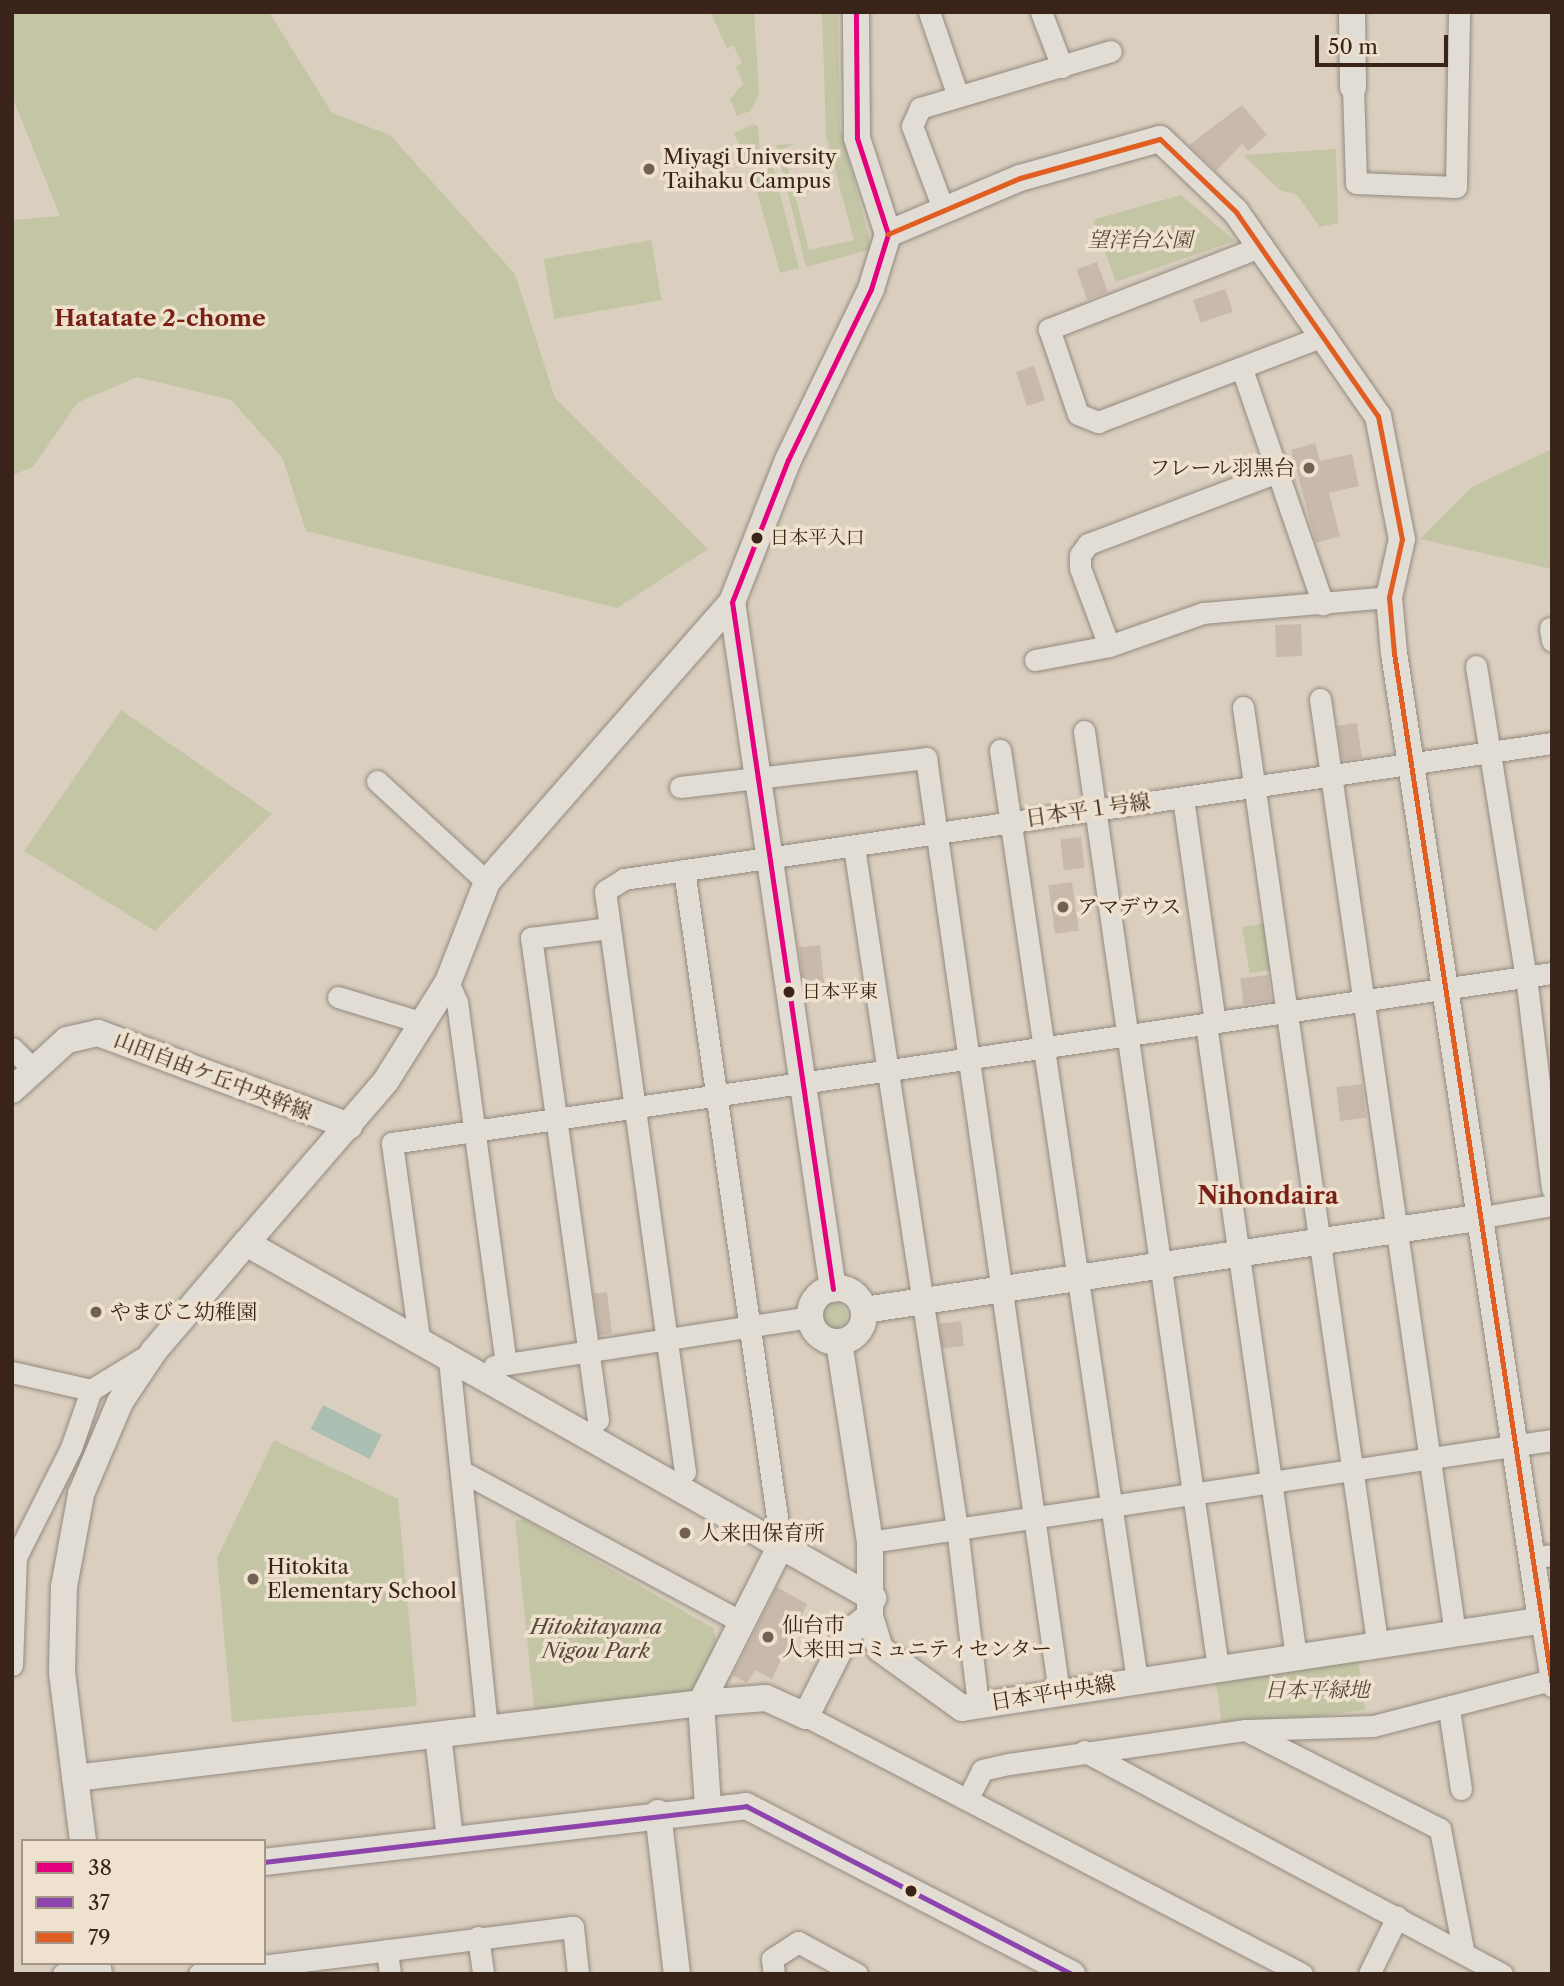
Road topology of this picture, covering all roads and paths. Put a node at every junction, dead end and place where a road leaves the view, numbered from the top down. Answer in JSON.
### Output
{"nodes":[{"id":1,"x":856,"y":12,"type":"edge"},
{"id":2,"x":929,"y":12,"type":"edge"},
{"id":3,"x":1041,"y":12,"type":"edge"},
{"id":4,"x":1352,"y":12,"type":"edge"},
{"id":5,"x":1459,"y":12,"type":"edge"},
{"id":6,"x":1111,"y":51,"type":"dead end"},
{"id":7,"x":1062,"y":67,"type":"junction"},
{"id":8,"x":1353,"y":88,"type":"joint"},
{"id":9,"x":958,"y":96,"type":"junction"},
{"id":10,"x":944,"y":211,"type":"junction"},
{"id":11,"x":888,"y":233,"type":"junction"},
{"id":12,"x":1262,"y":246,"type":"junction"},
{"id":13,"x":1323,"y":336,"type":"junction"},
{"id":14,"x":1242,"y":369,"type":"junction"},
{"id":15,"x":1276,"y":473,"type":"junction"},
{"id":16,"x":1389,"y":597,"type":"junction"},
{"id":17,"x":732,"y":602,"type":"junction"},
{"id":18,"x":1323,"y":604,"type":"junction"},
{"id":19,"x":1109,"y":646,"type":"junction"},
{"id":20,"x":1035,"y":660,"type":"dead end"},
{"id":21,"x":1476,"y":666,"type":"dead end"},
{"id":22,"x":1320,"y":699,"type":"dead end"},
{"id":23,"x":1244,"y":707,"type":"dead end"},
{"id":24,"x":1084,"y":731,"type":"dead end"},
{"id":25,"x":1552,"y":743,"type":"edge"},
{"id":26,"x":1000,"y":750,"type":"dead end"},
{"id":27,"x":1491,"y":752,"type":"junction"},
{"id":28,"x":1411,"y":764,"type":"junction"},
{"id":29,"x":1332,"y":777,"type":"junction"},
{"id":30,"x":760,"y":778,"type":"junction"},
{"id":31,"x":377,"y":781,"type":"dead end"},
{"id":32,"x":1255,"y":786,"type":"junction"},
{"id":33,"x":680,"y":787,"type":"dead end"},
{"id":34,"x":1183,"y":798,"type":"junction"},
{"id":35,"x":1093,"y":809,"type":"junction"},
{"id":36,"x":1012,"y":821,"type":"junction"},
{"id":37,"x":934,"y":833,"type":"junction"},
{"id":38,"x":854,"y":847,"type":"junction"},
{"id":39,"x":771,"y":859,"type":"junction"},
{"id":40,"x":684,"y":870,"type":"junction"},
{"id":41,"x":487,"y":882,"type":"junction"},
{"id":42,"x":609,"y":928,"type":"junction"},
{"id":43,"x":1552,"y":973,"type":"edge"},
{"id":44,"x":1526,"y":977,"type":"junction"},
{"id":45,"x":448,"y":982,"type":"junction"},
{"id":46,"x":1444,"y":988,"type":"junction"},
{"id":47,"x":338,"y":997,"type":"dead end"},
{"id":48,"x":1364,"y":1000,"type":"junction"},
{"id":49,"x":1287,"y":1012,"type":"junction"},
{"id":50,"x":423,"y":1023,"type":"junction"},
{"id":51,"x":1210,"y":1024,"type":"junction"},
{"id":52,"x":1124,"y":1035,"type":"junction"},
{"id":53,"x":1043,"y":1046,"type":"junction"},
{"id":54,"x":12,"y":1048,"type":"edge"},
{"id":55,"x":964,"y":1057,"type":"junction"},
{"id":56,"x":34,"y":1070,"type":"junction"},
{"id":57,"x":889,"y":1070,"type":"junction"},
{"id":58,"x":801,"y":1083,"type":"junction"},
{"id":59,"x":12,"y":1090,"type":"edge"},
{"id":60,"x":716,"y":1096,"type":"junction"},
{"id":61,"x":635,"y":1107,"type":"junction"},
{"id":62,"x":556,"y":1118,"type":"junction"},
{"id":63,"x":349,"y":1126,"type":"junction"},
{"id":64,"x":475,"y":1130,"type":"junction"},
{"id":65,"x":1552,"y":1188,"type":"edge"},
{"id":66,"x":1552,"y":1205,"type":"edge"},
{"id":67,"x":1477,"y":1218,"type":"junction"},
{"id":68,"x":1397,"y":1230,"type":"junction"},
{"id":69,"x":1317,"y":1242,"type":"junction"},
{"id":70,"x":246,"y":1243,"type":"junction"},
{"id":71,"x":1241,"y":1254,"type":"junction"},
{"id":72,"x":1159,"y":1264,"type":"junction"},
{"id":73,"x":1080,"y":1278,"type":"junction"},
{"id":74,"x":833,"y":1289,"type":"junction"},
{"id":75,"x":1001,"y":1291,"type":"junction"},
{"id":76,"x":922,"y":1301,"type":"junction"},
{"id":77,"x":863,"y":1310,"type":"junction"},
{"id":78,"x":810,"y":1317,"type":"junction"},
{"id":79,"x":750,"y":1327,"type":"junction"},
{"id":80,"x":419,"y":1338,"type":"junction"},
{"id":81,"x":667,"y":1341,"type":"junction"},
{"id":82,"x":839,"y":1342,"type":"junction"},
{"id":83,"x":154,"y":1352,"type":"junction"},
{"id":84,"x":590,"y":1353,"type":"junction"},
{"id":85,"x":506,"y":1364,"type":"junction"},
{"id":86,"x":458,"y":1365,"type":"junction"},
{"id":87,"x":12,"y":1372,"type":"edge"},
{"id":88,"x":91,"y":1390,"type":"junction"},
{"id":89,"x":597,"y":1420,"type":"dead end"},
{"id":90,"x":1552,"y":1440,"type":"edge"},
{"id":91,"x":1511,"y":1445,"type":"junction"},
{"id":92,"x":1429,"y":1456,"type":"junction"},
{"id":93,"x":1352,"y":1467,"type":"junction"},
{"id":94,"x":463,"y":1472,"type":"junction"},
{"id":95,"x":685,"y":1472,"type":"dead end"},
{"id":96,"x":1273,"y":1481,"type":"junction"},
{"id":97,"x":1191,"y":1492,"type":"junction"},
{"id":98,"x":1114,"y":1502,"type":"junction"},
{"id":99,"x":1036,"y":1516,"type":"junction"},
{"id":100,"x":957,"y":1528,"type":"junction"},
{"id":101,"x":870,"y":1542,"type":"junction"},
{"id":102,"x":781,"y":1545,"type":"junction"},
{"id":103,"x":1540,"y":1556,"type":"edge"},
{"id":104,"x":872,"y":1607,"type":"junction"},
{"id":105,"x":1546,"y":1619,"type":"edge"},
{"id":106,"x":741,"y":1622,"type":"junction"},
{"id":107,"x":1455,"y":1633,"type":"junction"},
{"id":108,"x":1377,"y":1642,"type":"junction"},
{"id":109,"x":1296,"y":1656,"type":"junction"},
{"id":110,"x":12,"y":1665,"type":"edge"},
{"id":111,"x":1218,"y":1668,"type":"junction"},
{"id":112,"x":1137,"y":1680,"type":"junction"},
{"id":113,"x":1551,"y":1683,"type":"edge"},
{"id":114,"x":1059,"y":1692,"type":"junction"},
{"id":115,"x":701,"y":1703,"type":"junction"},
{"id":116,"x":978,"y":1705,"type":"junction"},
{"id":117,"x":1449,"y":1709,"type":"junction"},
{"id":118,"x":806,"y":1716,"type":"junction"},
{"id":119,"x":487,"y":1729,"type":"junction"},
{"id":120,"x":1246,"y":1730,"type":"junction"},
{"id":121,"x":438,"y":1735,"type":"junction"},
{"id":122,"x":1084,"y":1751,"type":"junction"},
{"id":123,"x":75,"y":1778,"type":"junction"},
{"id":124,"x":1461,"y":1789,"type":"dead end"},
{"id":125,"x":968,"y":1798,"type":"junction"},
{"id":126,"x":708,"y":1806,"type":"junction"},
{"id":127,"x":658,"y":1813,"type":"junction"},
{"id":128,"x":450,"y":1838,"type":"junction"},
{"id":129,"x":83,"y":1839,"type":"edge"},
{"id":130,"x":266,"y":1862,"type":"edge"},
{"id":131,"x":1397,"y":1917,"type":"junction"},
{"id":132,"x":478,"y":1937,"type":"junction"},
{"id":133,"x":387,"y":1950,"type":"junction"},
{"id":134,"x":1463,"y":1950,"type":"junction"},
{"id":135,"x":87,"y":1965,"type":"edge"},
{"id":136,"x":294,"y":1967,"type":"edge"},
{"id":137,"x":63,"y":1974,"type":"edge"},
{"id":138,"x":200,"y":1974,"type":"edge"},
{"id":139,"x":390,"y":1974,"type":"edge"},
{"id":140,"x":482,"y":1974,"type":"edge"},
{"id":141,"x":578,"y":1974,"type":"edge"},
{"id":142,"x":677,"y":1974,"type":"edge"},
{"id":143,"x":774,"y":1974,"type":"edge"},
{"id":144,"x":857,"y":1974,"type":"edge"},
{"id":145,"x":1072,"y":1974,"type":"edge"},
{"id":146,"x":1302,"y":1974,"type":"edge"},
{"id":147,"x":1369,"y":1974,"type":"edge"},
{"id":148,"x":1502,"y":1974,"type":"edge"}],
"edges":[{"from":1,"to":11,"type":"street"},
{"from":2,"to":9,"type":"street"},
{"from":3,"to":7,"type":"street"},
{"from":4,"to":8,"type":"street"},
{"from":5,"to":8,"type":"street"},
{"from":6,"to":7,"type":"street"},
{"from":7,"to":9,"type":"street"},
{"from":9,"to":10,"type":"street"},
{"from":10,"to":11,"type":"street"},
{"from":10,"to":12,"type":"street"},
{"from":11,"to":17,"type":"street"},
{"from":12,"to":13,"type":"street"},
{"from":12,"to":14,"type":"street"},
{"from":13,"to":14,"type":"street"},
{"from":13,"to":16,"type":"street"},
{"from":14,"to":15,"type":"street"},
{"from":15,"to":18,"type":"street"},
{"from":15,"to":19,"type":"street"},
{"from":16,"to":18,"type":"street"},
{"from":16,"to":28,"type":"street"},
{"from":17,"to":30,"type":"street"},
{"from":17,"to":41,"type":"street"},
{"from":18,"to":19,"type":"street"},
{"from":19,"to":20,"type":"street"},
{"from":21,"to":27,"type":"street"},
{"from":22,"to":29,"type":"street"},
{"from":23,"to":32,"type":"street"},
{"from":24,"to":35,"type":"street"},
{"from":25,"to":27,"type":"street","name":"日本平１号線"},
{"from":26,"to":36,"type":"street"},
{"from":27,"to":28,"type":"street","name":"日本平１号線"},
{"from":27,"to":44,"type":"street"},
{"from":28,"to":29,"type":"street","name":"日本平１号線"},
{"from":28,"to":46,"type":"street"},
{"from":29,"to":32,"type":"street","name":"日本平１号線"},
{"from":29,"to":48,"type":"street"},
{"from":30,"to":33,"type":"street"},
{"from":30,"to":37,"type":"street"},
{"from":30,"to":39,"type":"street"},
{"from":31,"to":41,"type":"street"},
{"from":32,"to":34,"type":"street","name":"日本平１号線"},
{"from":32,"to":49,"type":"street"},
{"from":34,"to":35,"type":"street","name":"日本平１号線"},
{"from":34,"to":51,"type":"street"},
{"from":35,"to":36,"type":"street","name":"日本平１号線"},
{"from":35,"to":52,"type":"street"},
{"from":36,"to":37,"type":"street","name":"日本平１号線"},
{"from":36,"to":53,"type":"street"},
{"from":37,"to":38,"type":"street","name":"日本平１号線"},
{"from":37,"to":55,"type":"street"},
{"from":38,"to":39,"type":"street","name":"日本平１号線"},
{"from":38,"to":57,"type":"street"},
{"from":39,"to":40,"type":"street","name":"日本平１号線"},
{"from":39,"to":58,"type":"street"},
{"from":40,"to":42,"type":"street","name":"日本平１号線"},
{"from":40,"to":60,"type":"street"},
{"from":41,"to":45,"type":"street"},
{"from":42,"to":61,"type":"street"},
{"from":42,"to":62,"type":"street"},
{"from":43,"to":44,"type":"street"},
{"from":44,"to":46,"type":"street"},
{"from":44,"to":65,"type":"street"},
{"from":45,"to":50,"type":"street"},
{"from":45,"to":64,"type":"street"},
{"from":46,"to":48,"type":"street"},
{"from":46,"to":67,"type":"street"},
{"from":47,"to":50,"type":"street"},
{"from":48,"to":49,"type":"street"},
{"from":48,"to":68,"type":"street"},
{"from":49,"to":51,"type":"street"},
{"from":49,"to":69,"type":"street"},
{"from":50,"to":63,"type":"street"},
{"from":51,"to":52,"type":"street"},
{"from":51,"to":71,"type":"street"},
{"from":52,"to":53,"type":"street"},
{"from":52,"to":72,"type":"street"},
{"from":53,"to":55,"type":"street"},
{"from":53,"to":73,"type":"street"},
{"from":54,"to":56,"type":"street"},
{"from":55,"to":57,"type":"street"},
{"from":55,"to":75,"type":"street"},
{"from":56,"to":59,"type":"street","name":"山田自由ケ丘中央幹線"},
{"from":56,"to":63,"type":"street","name":"山田自由ケ丘中央幹線"},
{"from":57,"to":58,"type":"street"},
{"from":57,"to":76,"type":"street"},
{"from":58,"to":60,"type":"street"},
{"from":58,"to":74,"type":"street"},
{"from":60,"to":61,"type":"street"},
{"from":60,"to":79,"type":"street"},
{"from":61,"to":62,"type":"street"},
{"from":61,"to":81,"type":"street"},
{"from":62,"to":64,"type":"street"},
{"from":62,"to":84,"type":"street"},
{"from":63,"to":70,"type":"street"},
{"from":64,"to":80,"type":"street"},
{"from":64,"to":85,"type":"street"},
{"from":66,"to":67,"type":"street"},
{"from":67,"to":68,"type":"street"},
{"from":67,"to":91,"type":"street"},
{"from":68,"to":69,"type":"street"},
{"from":68,"to":92,"type":"street"},
{"from":69,"to":71,"type":"street"},
{"from":69,"to":93,"type":"street"},
{"from":70,"to":80,"type":"street"},
{"from":70,"to":83,"type":"street"},
{"from":71,"to":72,"type":"street"},
{"from":71,"to":96,"type":"street"},
{"from":72,"to":73,"type":"street"},
{"from":72,"to":97,"type":"street"},
{"from":73,"to":75,"type":"street"},
{"from":73,"to":98,"type":"street"},
{"from":74,"to":77,"type":"street"},
{"from":74,"to":78,"type":"street"},
{"from":75,"to":76,"type":"street"},
{"from":75,"to":99,"type":"street"},
{"from":76,"to":77,"type":"street"},
{"from":76,"to":100,"type":"street"},
{"from":77,"to":82,"type":"street"},
{"from":78,"to":79,"type":"street"},
{"from":78,"to":82,"type":"street"},
{"from":79,"to":81,"type":"street"},
{"from":79,"to":102,"type":"street"},
{"from":80,"to":86,"type":"street"},
{"from":81,"to":84,"type":"street"},
{"from":81,"to":95,"type":"street"},
{"from":82,"to":101,"type":"street","name":"日本平中央線"},
{"from":83,"to":88,"type":"street"},
{"from":83,"to":123,"type":"street"},
{"from":84,"to":85,"type":"street"},
{"from":84,"to":89,"type":"street"},
{"from":85,"to":86,"type":"street"},
{"from":86,"to":94,"type":"street"},
{"from":86,"to":102,"type":"street"},
{"from":87,"to":88,"type":"street"},
{"from":88,"to":110,"type":"street"},
{"from":90,"to":91,"type":"street"},
{"from":91,"to":92,"type":"street"},
{"from":91,"to":103,"type":"street"},
{"from":92,"to":93,"type":"street"},
{"from":92,"to":107,"type":"street"},
{"from":93,"to":96,"type":"street"},
{"from":93,"to":108,"type":"street"},
{"from":94,"to":106,"type":"street"},
{"from":94,"to":119,"type":"street"},
{"from":96,"to":97,"type":"street"},
{"from":96,"to":109,"type":"street"},
{"from":97,"to":98,"type":"street"},
{"from":97,"to":111,"type":"street"},
{"from":98,"to":99,"type":"street"},
{"from":98,"to":112,"type":"street"},
{"from":99,"to":100,"type":"street"},
{"from":99,"to":114,"type":"street"},
{"from":100,"to":101,"type":"street"},
{"from":100,"to":116,"type":"street"},
{"from":101,"to":104,"type":"street","name":"日本平中央線"},
{"from":102,"to":104,"type":"street"},
{"from":102,"to":106,"type":"street"},
{"from":103,"to":105,"type":"street"},
{"from":104,"to":116,"type":"street","name":"日本平中央線"},
{"from":104,"to":118,"type":"street"},
{"from":105,"to":107,"type":"street","name":"日本平中央線"},
{"from":105,"to":113,"type":"street"},
{"from":106,"to":115,"type":"street"},
{"from":107,"to":108,"type":"street","name":"日本平中央線"},
{"from":108,"to":109,"type":"street","name":"日本平中央線"},
{"from":109,"to":111,"type":"street","name":"日本平中央線"},
{"from":111,"to":112,"type":"street","name":"日本平中央線"},
{"from":112,"to":114,"type":"street","name":"日本平中央線"},
{"from":113,"to":117,"type":"street"},
{"from":114,"to":116,"type":"street","name":"日本平中央線"},
{"from":115,"to":118,"type":"street"},
{"from":115,"to":119,"type":"street"},
{"from":115,"to":126,"type":"street"},
{"from":117,"to":120,"type":"street"},
{"from":117,"to":124,"type":"street"},
{"from":118,"to":125,"type":"street"},
{"from":119,"to":121,"type":"street"},
{"from":120,"to":122,"type":"street"},
{"from":120,"to":134,"type":"street"},
{"from":121,"to":123,"type":"street"},
{"from":121,"to":128,"type":"street"},
{"from":122,"to":125,"type":"street"},
{"from":122,"to":131,"type":"street"},
{"from":123,"to":129,"type":"street"},
{"from":125,"to":146,"type":"street"},
{"from":126,"to":127,"type":"street"},
{"from":126,"to":145,"type":"street"},
{"from":127,"to":128,"type":"street"},
{"from":127,"to":142,"type":"street"},
{"from":128,"to":130,"type":"street"},
{"from":131,"to":134,"type":"street"},
{"from":131,"to":147,"type":"street"},
{"from":132,"to":133,"type":"street"},
{"from":132,"to":140,"type":"street"},
{"from":132,"to":141,"type":"street"},
{"from":133,"to":136,"type":"street"},
{"from":133,"to":139,"type":"street"},
{"from":134,"to":148,"type":"street"},
{"from":135,"to":137,"type":"street"},
{"from":136,"to":138,"type":"street"},
{"from":143,"to":144,"type":"street"}]}
